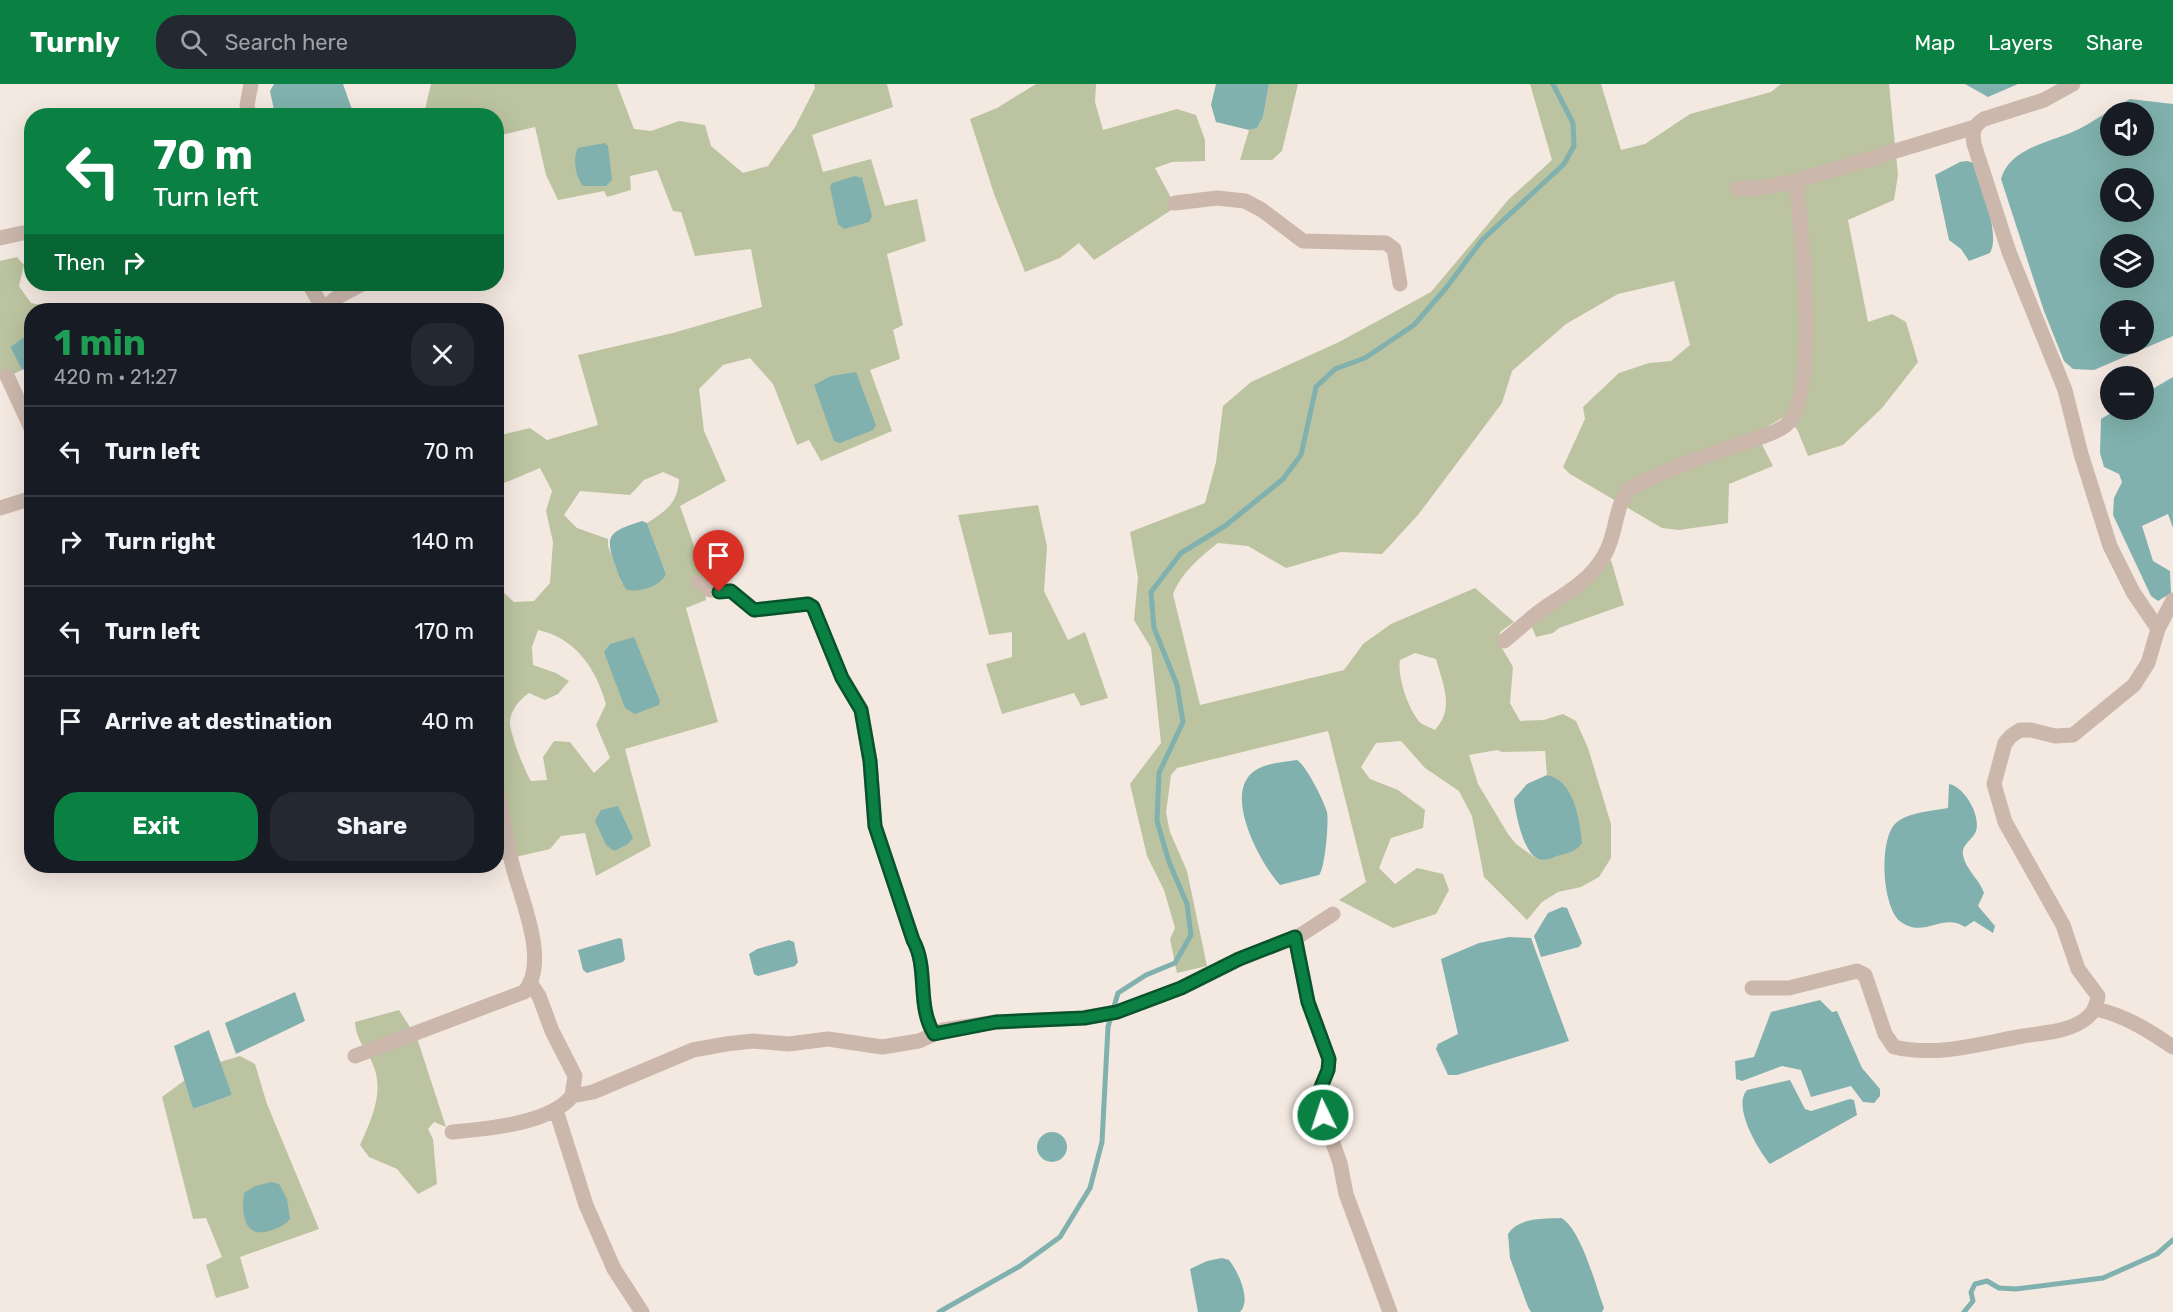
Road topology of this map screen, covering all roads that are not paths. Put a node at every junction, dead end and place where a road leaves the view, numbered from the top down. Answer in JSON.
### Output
{"nodes":[{"id":1,"x":251,"y":84,"type":"edge"},
{"id":2,"x":2073,"y":84,"type":"edge"},
{"id":3,"x":248,"y":108,"type":"edge"},
{"id":4,"x":1975,"y":127,"type":"junction"},
{"id":5,"x":1796,"y":181,"type":"junction"},
{"id":6,"x":1737,"y":189,"type":"dead end"},
{"id":7,"x":1175,"y":203,"type":"dead end"},
{"id":8,"x":24,"y":233,"type":"edge"},
{"id":9,"x":0,"y":238,"type":"edge"},
{"id":10,"x":1400,"y":284,"type":"dead end"},
{"id":11,"x":349,"y":291,"type":"edge"},
{"id":12,"x":330,"y":303,"type":"edge"},
{"id":13,"x":7,"y":376,"type":"dead end"},
{"id":14,"x":24,"y":413,"type":"edge"},
{"id":15,"x":24,"y":500,"type":"edge"},
{"id":16,"x":0,"y":508,"type":"edge"},
{"id":17,"x":699,"y":582,"type":"dead end"},
{"id":18,"x":2173,"y":600,"type":"edge"},
{"id":19,"x":2158,"y":628,"type":"junction"},
{"id":20,"x":1504,"y":641,"type":"dead end"},
{"id":21,"x":504,"y":827,"type":"edge"},
{"id":22,"x":1333,"y":914,"type":"dead end"},
{"id":23,"x":1295,"y":937,"type":"junction"},
{"id":24,"x":531,"y":984,"type":"junction"},
{"id":25,"x":1752,"y":988,"type":"dead end"},
{"id":26,"x":2096,"y":1009,"type":"junction"},
{"id":27,"x":934,"y":1034,"type":"junction"},
{"id":28,"x":2173,"y":1047,"type":"edge"},
{"id":29,"x":355,"y":1056,"type":"dead end"},
{"id":30,"x":572,"y":1096,"type":"junction"},
{"id":31,"x":556,"y":1110,"type":"junction"},
{"id":32,"x":452,"y":1132,"type":"dead end"},
{"id":33,"x":642,"y":1312,"type":"edge"},
{"id":34,"x":1390,"y":1312,"type":"edge"}],
"edges":[{"from":1,"to":3,"type":"street"},
{"from":2,"to":4,"type":"street"},
{"from":4,"to":5,"type":"street"},
{"from":4,"to":19,"type":"street"},
{"from":5,"to":6,"type":"street"},
{"from":5,"to":20,"type":"street"},
{"from":7,"to":10,"type":"street"},
{"from":8,"to":9,"type":"street"},
{"from":11,"to":12,"type":"street"},
{"from":13,"to":14,"type":"street"},
{"from":15,"to":16,"type":"street"},
{"from":17,"to":27,"type":"street"},
{"from":18,"to":19,"type":"street"},
{"from":19,"to":26,"type":"street"},
{"from":21,"to":24,"type":"street"},
{"from":22,"to":23,"type":"street"},
{"from":23,"to":27,"type":"street"},
{"from":23,"to":34,"type":"street"},
{"from":24,"to":29,"type":"street"},
{"from":24,"to":30,"type":"street"},
{"from":25,"to":26,"type":"street"},
{"from":26,"to":28,"type":"street"},
{"from":27,"to":30,"type":"street"},
{"from":30,"to":31,"type":"street"},
{"from":31,"to":32,"type":"street"},
{"from":31,"to":33,"type":"street"}]}
